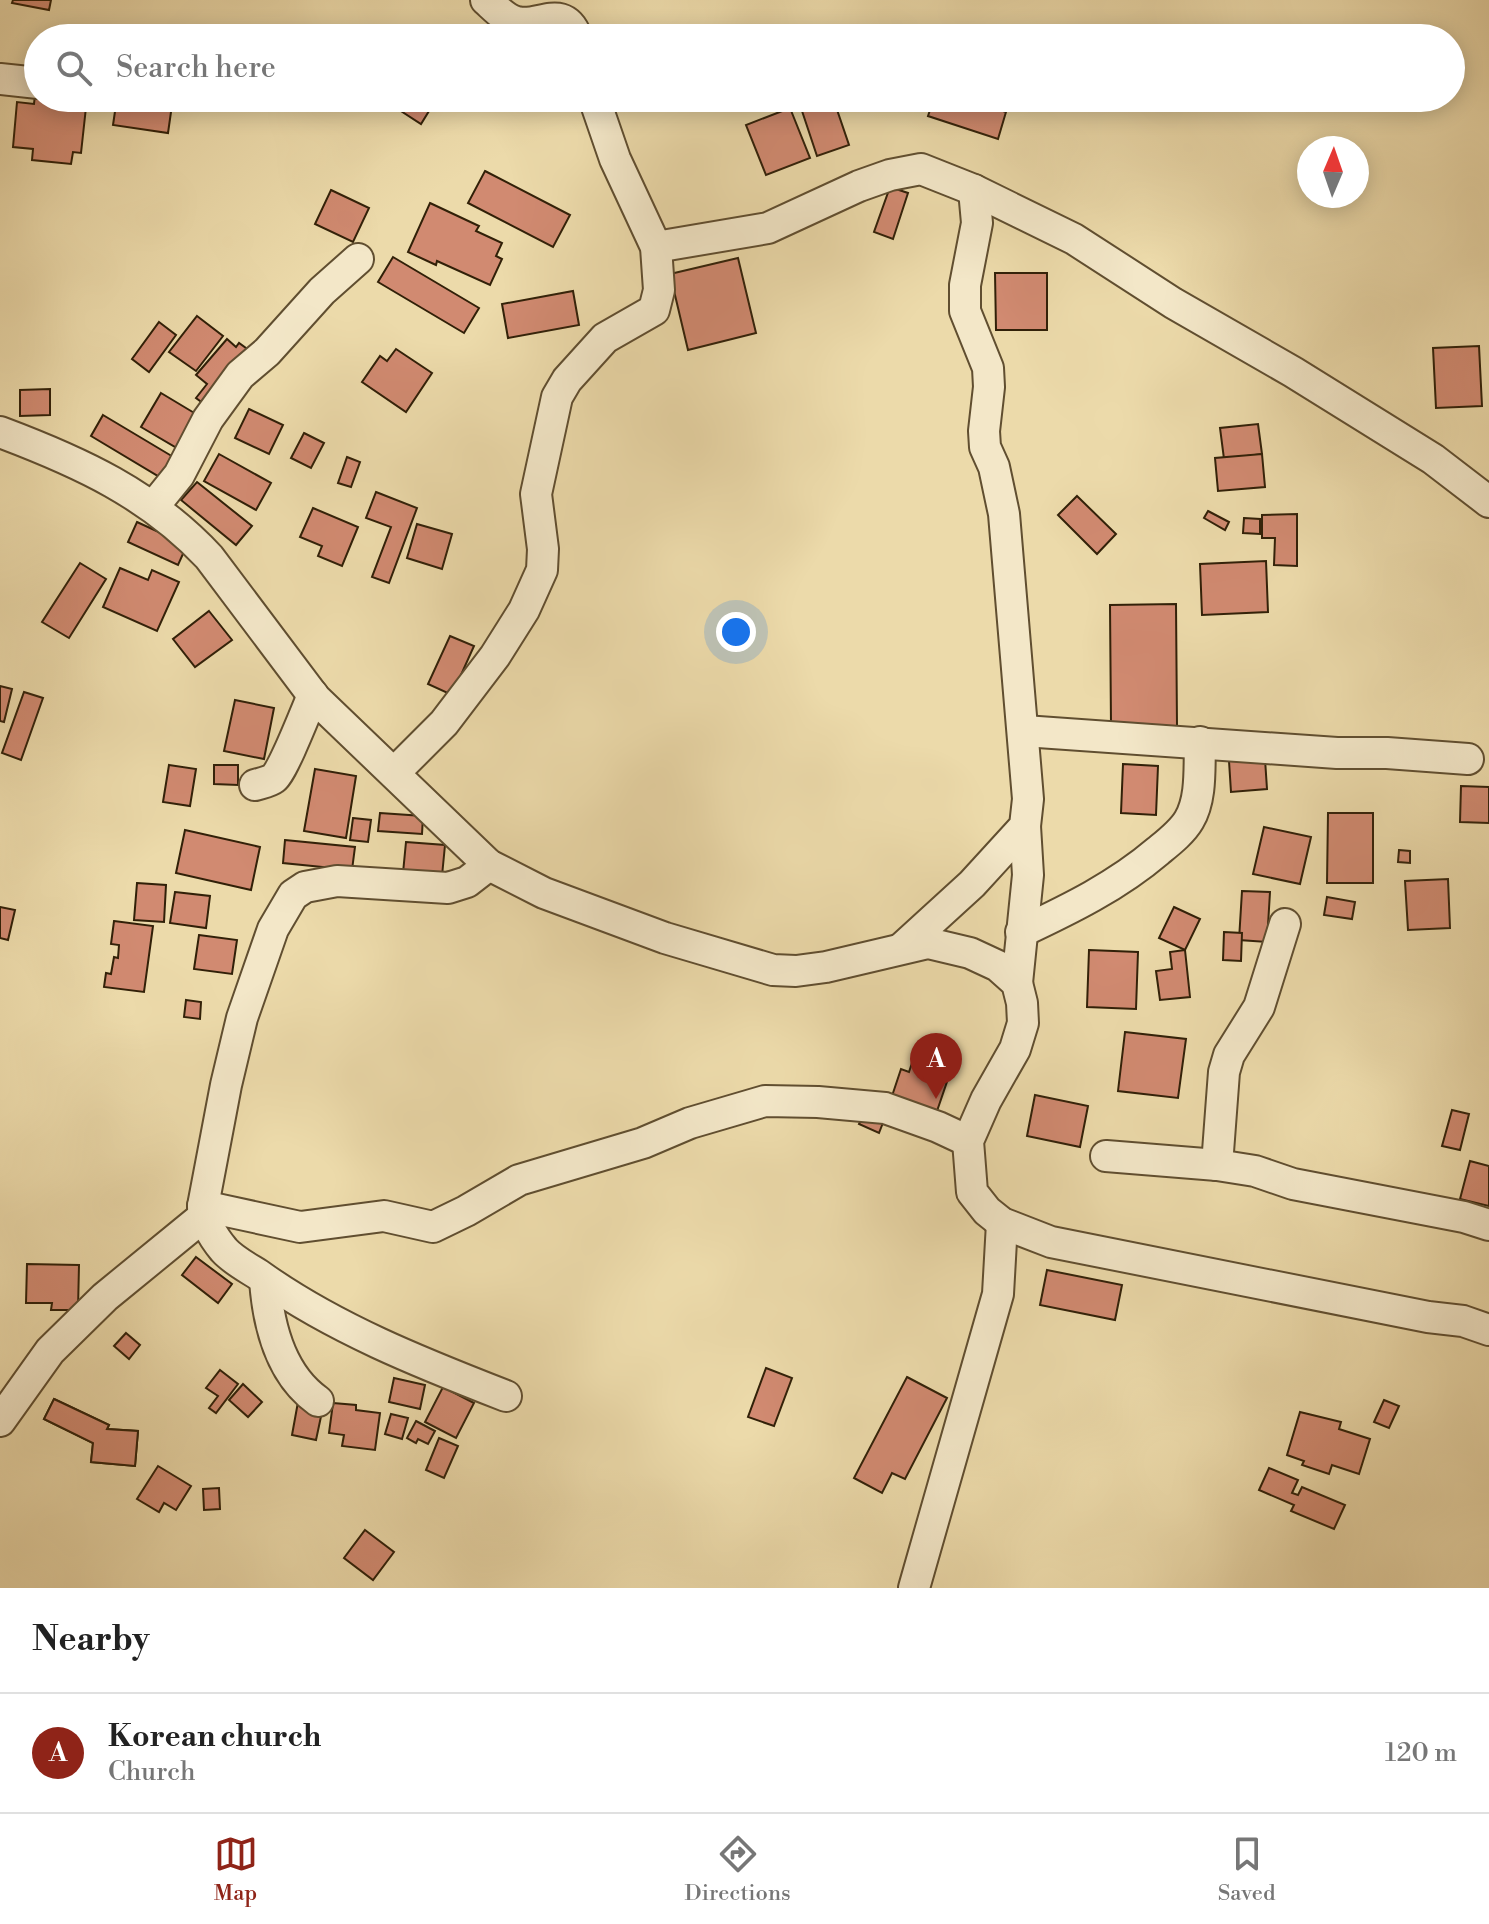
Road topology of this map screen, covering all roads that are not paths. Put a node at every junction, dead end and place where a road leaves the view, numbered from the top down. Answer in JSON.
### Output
{"nodes":[{"id":1,"x":486,"y":0,"type":"edge"},
{"id":2,"x":567,"y":24,"type":"edge"},
{"id":3,"x":0,"y":79,"type":"edge"},
{"id":4,"x":24,"y":82,"type":"edge"},
{"id":5,"x":599,"y":112,"type":"edge"},
{"id":6,"x":974,"y":190,"type":"junction"},
{"id":7,"x":656,"y":247,"type":"junction"},
{"id":8,"x":358,"y":259,"type":"dead end"},
{"id":9,"x":0,"y":432,"type":"edge"},
{"id":10,"x":1489,"y":502,"type":"edge"},
{"id":11,"x":154,"y":506,"type":"junction"},
{"id":12,"x":313,"y":695,"type":"junction"},
{"id":13,"x":1024,"y":731,"type":"junction"},
{"id":14,"x":1200,"y":742,"type":"junction"},
{"id":15,"x":1468,"y":759,"type":"dead end"},
{"id":16,"x":394,"y":773,"type":"junction"},
{"id":17,"x":255,"y":785,"type":"dead end"},
{"id":18,"x":1025,"y":826,"type":"junction"},
{"id":19,"x":489,"y":865,"type":"junction"},
{"id":20,"x":1285,"y":924,"type":"dead end"},
{"id":21,"x":1021,"y":932,"type":"junction"},
{"id":22,"x":903,"y":947,"type":"junction"},
{"id":23,"x":1017,"y":983,"type":"junction"},
{"id":24,"x":968,"y":1141,"type":"junction"},
{"id":25,"x":1106,"y":1156,"type":"dead end"},
{"id":26,"x":1217,"y":1165,"type":"junction"},
{"id":27,"x":204,"y":1211,"type":"junction"},
{"id":28,"x":1002,"y":1223,"type":"junction"},
{"id":29,"x":1489,"y":1225,"type":"edge"},
{"id":30,"x":265,"y":1280,"type":"junction"},
{"id":31,"x":1489,"y":1330,"type":"edge"},
{"id":32,"x":506,"y":1396,"type":"dead end"},
{"id":33,"x":318,"y":1401,"type":"dead end"},
{"id":34,"x":0,"y":1421,"type":"edge"},
{"id":35,"x":914,"y":1588,"type":"edge"}],
"edges":[{"from":1,"to":2,"type":"street"},
{"from":3,"to":4,"type":"street"},
{"from":5,"to":7,"type":"street"},
{"from":6,"to":7,"type":"street"},
{"from":6,"to":10,"type":"street"},
{"from":6,"to":13,"type":"street"},
{"from":7,"to":16,"type":"street"},
{"from":8,"to":11,"type":"street"},
{"from":9,"to":11,"type":"street"},
{"from":11,"to":12,"type":"street"},
{"from":12,"to":16,"type":"street"},
{"from":12,"to":17,"type":"street"},
{"from":13,"to":14,"type":"street"},
{"from":13,"to":18,"type":"street"},
{"from":14,"to":15,"type":"street"},
{"from":14,"to":21,"type":"street"},
{"from":16,"to":19,"type":"street"},
{"from":18,"to":21,"type":"street"},
{"from":18,"to":22,"type":"street"},
{"from":19,"to":22,"type":"street"},
{"from":19,"to":27,"type":"street"},
{"from":20,"to":26,"type":"street"},
{"from":21,"to":23,"type":"street"},
{"from":22,"to":23,"type":"street"},
{"from":23,"to":24,"type":"street"},
{"from":24,"to":27,"type":"street"},
{"from":24,"to":28,"type":"street"},
{"from":25,"to":26,"type":"street"},
{"from":26,"to":29,"type":"street"},
{"from":27,"to":30,"type":"street"},
{"from":27,"to":34,"type":"street"},
{"from":28,"to":31,"type":"street"},
{"from":28,"to":35,"type":"street"},
{"from":30,"to":32,"type":"street"},
{"from":30,"to":33,"type":"street"}]}
